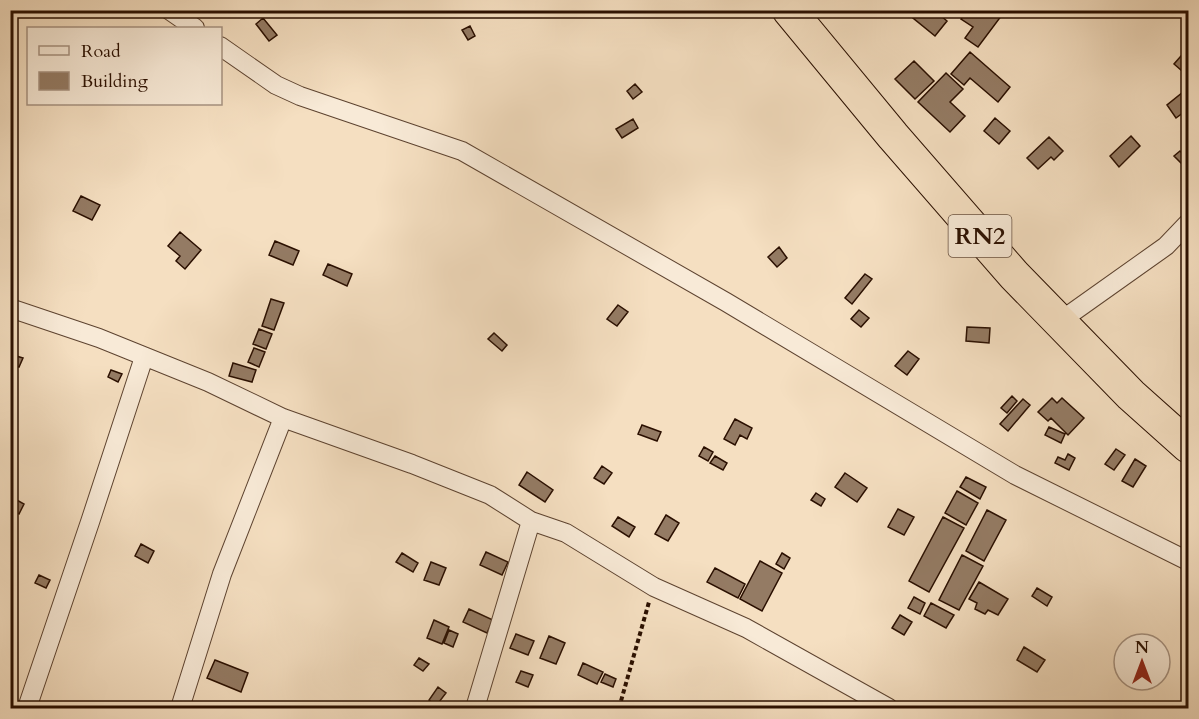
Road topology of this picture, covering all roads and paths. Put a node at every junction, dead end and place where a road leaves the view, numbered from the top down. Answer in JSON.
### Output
{"nodes":[{"id":1,"x":169,"y":10,"type":"edge"},
{"id":2,"x":789,"y":10,"type":"edge"},
{"id":3,"x":194,"y":27,"type":"edge"},
{"id":4,"x":222,"y":47,"type":"edge"},
{"id":5,"x":1188,"y":224,"type":"edge"},
{"id":6,"x":10,"y":309,"type":"edge"},
{"id":7,"x":1059,"y":322,"type":"junction"},
{"id":8,"x":144,"y":357,"type":"junction"},
{"id":9,"x":283,"y":418,"type":"junction"},
{"id":10,"x":1188,"y":446,"type":"edge"},
{"id":11,"x":531,"y":520,"type":"junction"},
{"id":12,"x":1188,"y":561,"type":"edge"},
{"id":13,"x":654,"y":587,"type":"junction"},
{"id":14,"x":27,"y":708,"type":"edge"},
{"id":15,"x":180,"y":708,"type":"edge"},
{"id":16,"x":475,"y":708,"type":"edge"},
{"id":17,"x":619,"y":708,"type":"edge"},
{"id":18,"x":888,"y":708,"type":"edge"}],
"edges":[{"from":1,"to":3,"type":"street"},
{"from":2,"to":7,"type":"highway","number":"RN2"},
{"from":4,"to":12,"type":"street"},
{"from":5,"to":7,"type":"street"},
{"from":6,"to":8,"type":"street"},
{"from":7,"to":10,"type":"highway","number":"RN2"},
{"from":8,"to":9,"type":"street"},
{"from":8,"to":14,"type":"street"},
{"from":9,"to":11,"type":"street"},
{"from":9,"to":15,"type":"street"},
{"from":11,"to":13,"type":"street"},
{"from":11,"to":16,"type":"street"},
{"from":13,"to":17,"type":"path"},
{"from":13,"to":18,"type":"street"}]}
